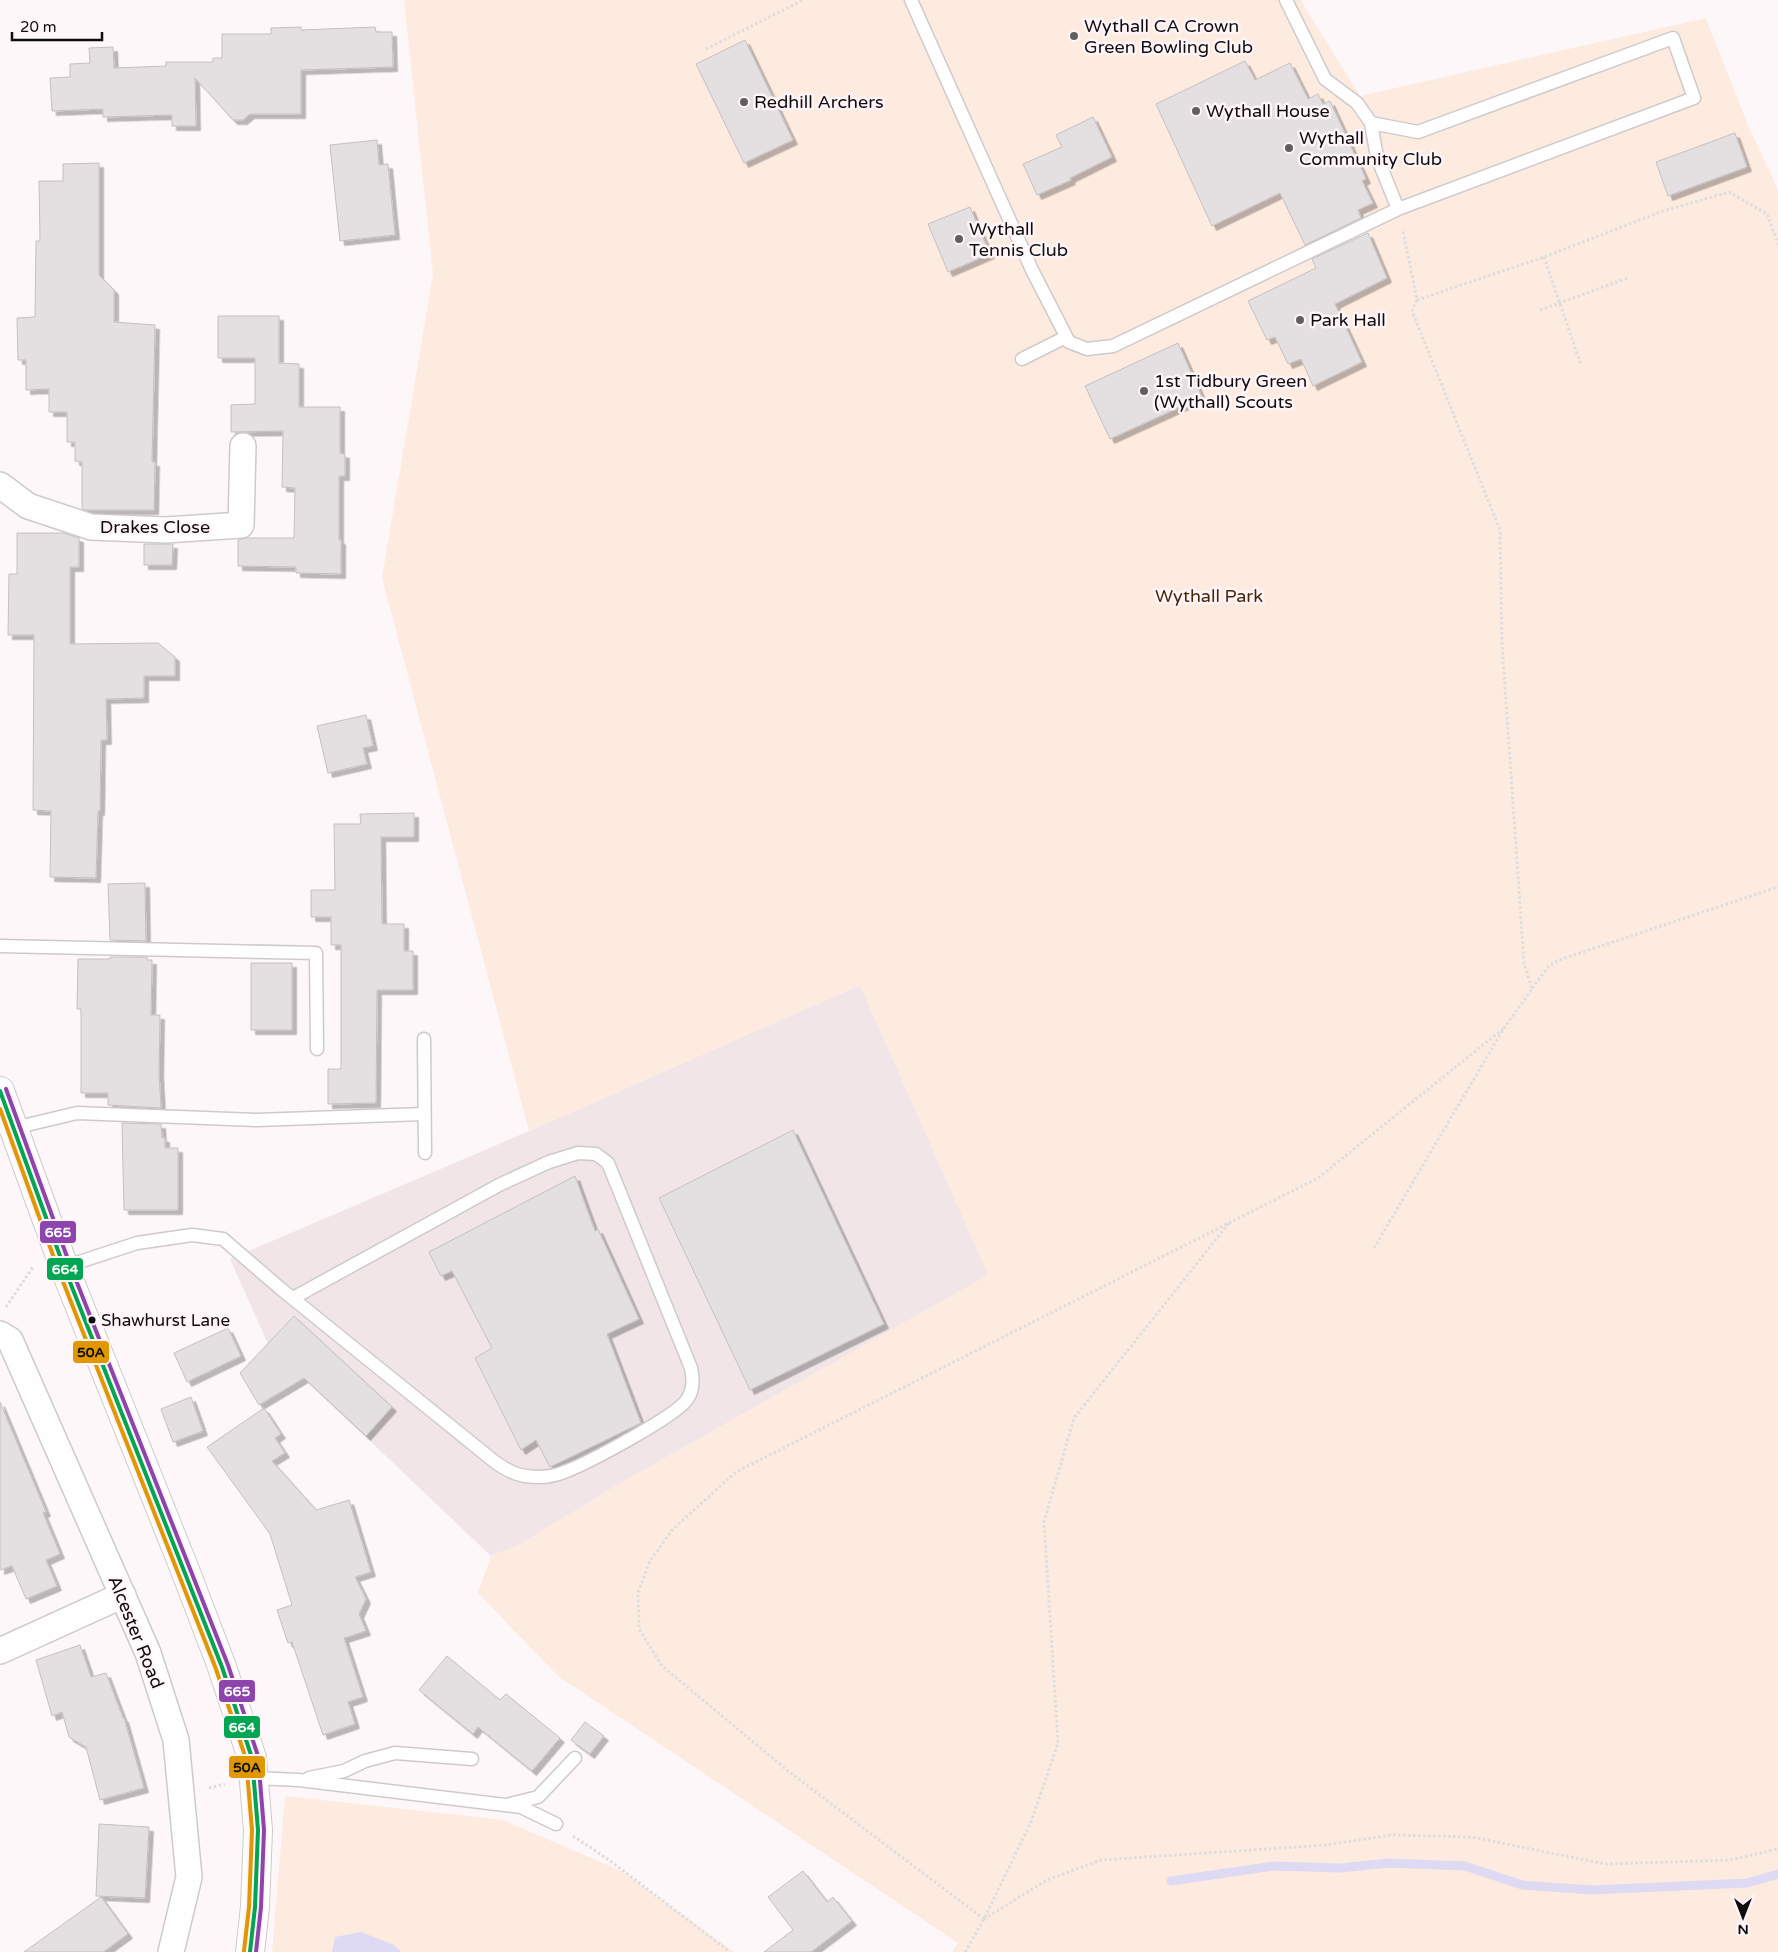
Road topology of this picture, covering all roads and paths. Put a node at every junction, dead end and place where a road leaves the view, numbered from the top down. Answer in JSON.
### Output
{"nodes":[{"id":1,"x":803,"y":0,"type":"edge"},
{"id":2,"x":911,"y":0,"type":"edge"},
{"id":3,"x":1286,"y":0,"type":"edge"},
{"id":4,"x":706,"y":49,"type":"dead end"},
{"id":5,"x":1371,"y":123,"type":"junction"},
{"id":6,"x":1398,"y":209,"type":"junction"},
{"id":7,"x":1778,"y":244,"type":"edge"},
{"id":8,"x":1544,"y":257,"type":"junction"},
{"id":9,"x":1628,"y":278,"type":"dead end"},
{"id":10,"x":1417,"y":300,"type":"junction"},
{"id":11,"x":1560,"y":302,"type":"junction"},
{"id":12,"x":1540,"y":310,"type":"dead end"},
{"id":13,"x":1066,"y":337,"type":"junction"},
{"id":14,"x":1022,"y":359,"type":"dead end"},
{"id":15,"x":1581,"y":365,"type":"dead end"},
{"id":16,"x":243,"y":446,"type":"dead end"},
{"id":17,"x":0,"y":485,"type":"edge"},
{"id":18,"x":1778,"y":887,"type":"edge"},
{"id":19,"x":0,"y":946,"type":"edge"},
{"id":20,"x":1532,"y":989,"type":"junction"},
{"id":21,"x":1504,"y":1028,"type":"junction"},
{"id":22,"x":424,"y":1039,"type":"dead end"},
{"id":23,"x":317,"y":1049,"type":"dead end"},
{"id":24,"x":0,"y":1091,"type":"edge"},
{"id":25,"x":423,"y":1114,"type":"junction"},
{"id":26,"x":14,"y":1128,"type":"junction"},
{"id":27,"x":424,"y":1152,"type":"dead end"},
{"id":28,"x":1230,"y":1221,"type":"junction"},
{"id":29,"x":53,"y":1237,"type":"junction"},
{"id":30,"x":1374,"y":1248,"type":"dead end"},
{"id":31,"x":64,"y":1268,"type":"junction"},
{"id":32,"x":293,"y":1298,"type":"junction"},
{"id":33,"x":5,"y":1308,"type":"dead end"},
{"id":34,"x":0,"y":1334,"type":"edge"},
{"id":35,"x":123,"y":1595,"type":"junction"},
{"id":36,"x":0,"y":1651,"type":"edge"},
{"id":37,"x":575,"y":1758,"type":"dead end"},
{"id":38,"x":472,"y":1759,"type":"dead end"},
{"id":39,"x":254,"y":1778,"type":"junction"},
{"id":40,"x":300,"y":1780,"type":"junction"},
{"id":41,"x":181,"y":1794,"type":"junction"},
{"id":42,"x":506,"y":1805,"type":"junction"},
{"id":43,"x":556,"y":1824,"type":"joint"},
{"id":44,"x":1778,"y":1849,"type":"edge"},
{"id":45,"x":984,"y":1919,"type":"junction"},
{"id":46,"x":171,"y":1952,"type":"edge"},
{"id":47,"x":250,"y":1952,"type":"edge"},
{"id":48,"x":730,"y":1952,"type":"edge"},
{"id":49,"x":965,"y":1952,"type":"edge"}],
"edges":[{"from":1,"to":4,"type":"path"},
{"from":2,"to":13,"type":"lane"},
{"from":3,"to":5,"type":"lane"},
{"from":5,"to":6,"type":"lane"},
{"from":5,"to":6,"type":"lane"},
{"from":6,"to":10,"type":"path"},
{"from":6,"to":13,"type":"lane"},
{"from":7,"to":8,"type":"path"},
{"from":8,"to":10,"type":"path"},
{"from":8,"to":11,"type":"path"},
{"from":9,"to":11,"type":"path"},
{"from":10,"to":20,"type":"path"},
{"from":11,"to":12,"type":"path"},
{"from":11,"to":15,"type":"path"},
{"from":13,"to":14,"type":"lane"},
{"from":16,"to":17,"type":"street","name":"Drakes Close"},
{"from":18,"to":20,"type":"path"},
{"from":19,"to":23,"type":"lane"},
{"from":20,"to":21,"type":"path"},
{"from":21,"to":28,"type":"path"},
{"from":21,"to":30,"type":"path"},
{"from":22,"to":25,"type":"lane"},
{"from":24,"to":26,"type":"street"},
{"from":25,"to":26,"type":"lane"},
{"from":25,"to":27,"type":"lane"},
{"from":26,"to":29,"type":"street"},
{"from":28,"to":45,"type":"path"},
{"from":28,"to":45,"type":"path"},
{"from":29,"to":31,"type":"street"},
{"from":29,"to":33,"type":"path"},
{"from":31,"to":32,"type":"lane"},
{"from":31,"to":39,"type":"street"},
{"from":32,"to":32,"type":"lane"},
{"from":34,"to":35,"type":"street","name":"Alcester Road"},
{"from":35,"to":36,"type":"street"},
{"from":35,"to":41,"type":"street","name":"Alcester Road"},
{"from":37,"to":42,"type":"lane"},
{"from":38,"to":40,"type":"lane"},
{"from":39,"to":40,"type":"lane"},
{"from":39,"to":41,"type":"path"},
{"from":39,"to":47,"type":"street"},
{"from":40,"to":42,"type":"lane"},
{"from":41,"to":46,"type":"street","name":"Alcester Road"},
{"from":42,"to":43,"type":"lane"},
{"from":43,"to":48,"type":"path"},
{"from":44,"to":45,"type":"path"},
{"from":45,"to":49,"type":"path"}]}
